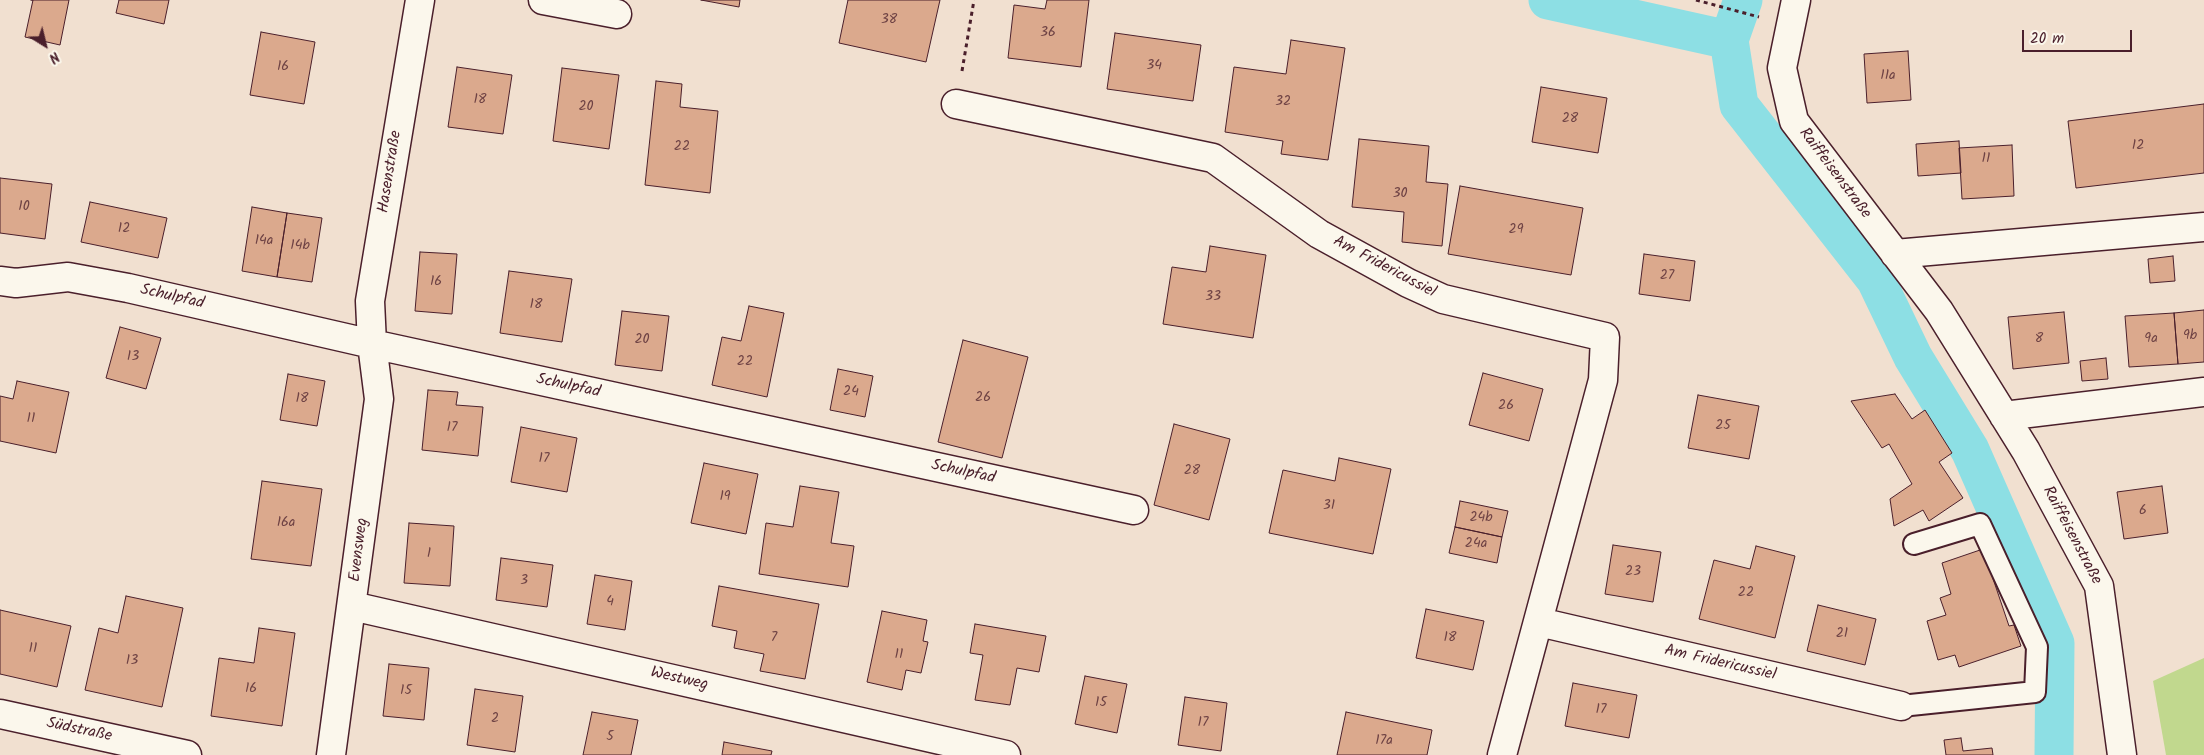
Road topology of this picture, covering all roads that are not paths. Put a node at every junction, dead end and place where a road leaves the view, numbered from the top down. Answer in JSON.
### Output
{"nodes":[{"id":1,"x":420,"y":0,"type":"edge"},
{"id":2,"x":544,"y":0,"type":"edge"},
{"id":3,"x":1796,"y":0,"type":"edge"},
{"id":4,"x":617,"y":14,"type":"dead end"},
{"id":5,"x":956,"y":104,"type":"road end"},
{"id":6,"x":2204,"y":227,"type":"edge"},
{"id":7,"x":1895,"y":254,"type":"junction"},
{"id":8,"x":0,"y":282,"type":"edge"},
{"id":9,"x":372,"y":344,"type":"junction"},
{"id":10,"x":2204,"y":392,"type":"edge"},
{"id":11,"x":2004,"y":416,"type":"junction"},
{"id":12,"x":1134,"y":510,"type":"dead end"},
{"id":13,"x":1914,"y":544,"type":"dead end"},
{"id":14,"x":352,"y":606,"type":"junction"},
{"id":15,"x":1539,"y":622,"type":"junction"},
{"id":16,"x":1901,"y":706,"type":"joint"},
{"id":17,"x":0,"y":714,"type":"edge"},
{"id":18,"x":187,"y":755,"type":"edge"},
{"id":19,"x":331,"y":755,"type":"edge"},
{"id":20,"x":1006,"y":755,"type":"edge"},
{"id":21,"x":1502,"y":755,"type":"edge"},
{"id":22,"x":2122,"y":755,"type":"edge"}],
"edges":[{"from":1,"to":9,"type":"street","name":"Hasenstraße"},
{"from":2,"to":4,"type":"street"},
{"from":3,"to":7,"type":"street","name":"Raiffeisenstraße"},
{"from":5,"to":15,"type":"street","name":"Am Fridericussiel"},
{"from":6,"to":7,"type":"street"},
{"from":7,"to":11,"type":"street","name":"Raiffeisenstraße"},
{"from":8,"to":9,"type":"street","name":"Schulpfad"},
{"from":9,"to":12,"type":"street","name":"Schulpfad"},
{"from":9,"to":14,"type":"street","name":"Evensweg"},
{"from":10,"to":11,"type":"street"},
{"from":11,"to":22,"type":"street","name":"Raiffeisenstraße"},
{"from":13,"to":16,"type":"lane"},
{"from":14,"to":19,"type":"street","name":"Evensweg"},
{"from":14,"to":20,"type":"street","name":"Westweg"},
{"from":15,"to":16,"type":"street","name":"Am Fridericussiel"},
{"from":15,"to":21,"type":"street","name":"Am Fridericussiel"},
{"from":17,"to":18,"type":"street","name":"Südstraße"}]}
